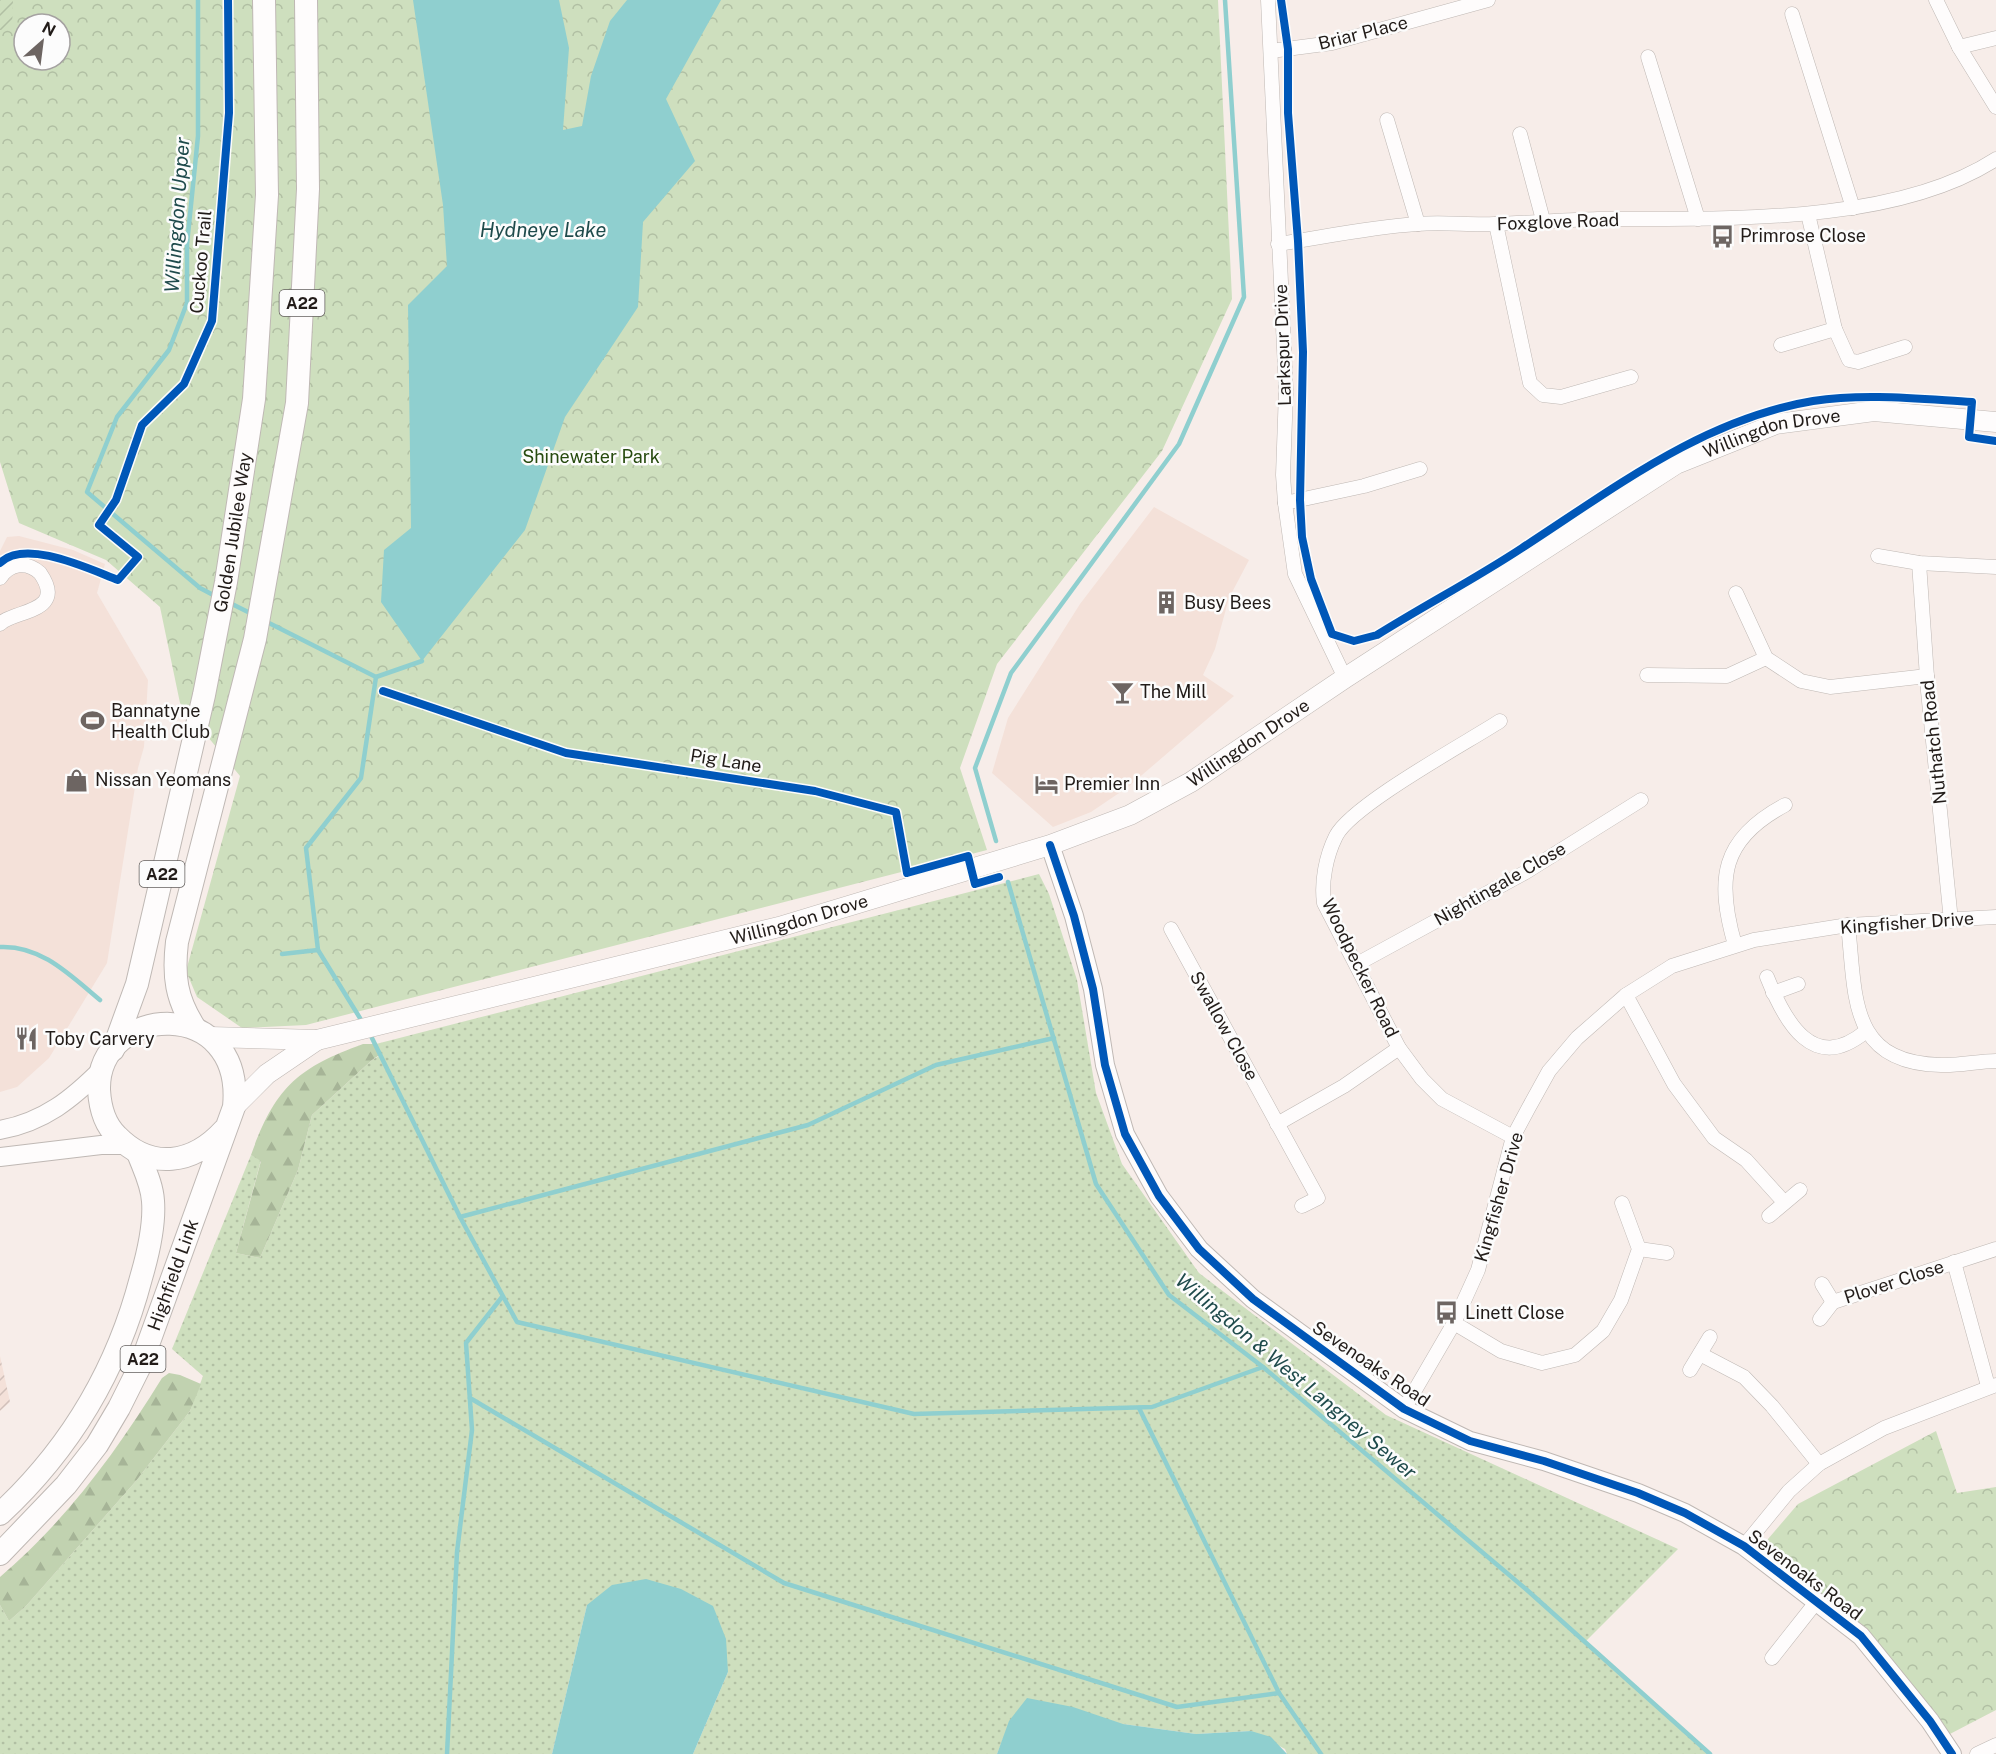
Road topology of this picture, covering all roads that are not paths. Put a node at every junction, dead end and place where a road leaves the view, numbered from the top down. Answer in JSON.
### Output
{"nodes":[{"id":1,"x":264,"y":0,"type":"edge"},
{"id":2,"x":306,"y":0,"type":"edge"},
{"id":3,"x":1268,"y":0,"type":"edge"},
{"id":4,"x":1488,"y":0,"type":"edge"},
{"id":5,"x":1936,"y":0,"type":"edge"},
{"id":6,"x":1792,"y":14,"type":"dead end"},
{"id":7,"x":1996,"y":38,"type":"edge"},
{"id":8,"x":1959,"y":47,"type":"junction"},
{"id":9,"x":1271,"y":51,"type":"junction"},
{"id":10,"x":1648,"y":57,"type":"dead end"},
{"id":11,"x":1996,"y":107,"type":"edge"},
{"id":12,"x":1387,"y":120,"type":"dead end"},
{"id":13,"x":1520,"y":134,"type":"dead end"},
{"id":14,"x":1996,"y":159,"type":"edge"},
{"id":15,"x":1853,"y":208,"type":"junction"},
{"id":16,"x":1808,"y":214,"type":"junction"},
{"id":17,"x":1698,"y":219,"type":"junction"},
{"id":18,"x":1543,"y":220,"type":"junction"},
{"id":19,"x":1418,"y":224,"type":"junction"},
{"id":20,"x":1496,"y":224,"type":"junction"},
{"id":21,"x":1278,"y":244,"type":"junction"},
{"id":22,"x":1835,"y":328,"type":"junction"},
{"id":23,"x":1781,"y":345,"type":"dead end"},
{"id":24,"x":1905,"y":347,"type":"dead end"},
{"id":25,"x":1630,"y":377,"type":"dead end"},
{"id":26,"x":1996,"y":422,"type":"edge"},
{"id":27,"x":1420,"y":469,"type":"dead end"},
{"id":28,"x":1285,"y":503,"type":"junction"},
{"id":29,"x":1878,"y":556,"type":"dead end"},
{"id":30,"x":1919,"y":563,"type":"junction"},
{"id":31,"x":1996,"y":567,"type":"edge"},
{"id":32,"x":0,"y":578,"type":"edge"},
{"id":33,"x":1736,"y":593,"type":"dead end"},
{"id":34,"x":0,"y":624,"type":"edge"},
{"id":35,"x":1766,"y":658,"type":"junction"},
{"id":36,"x":1647,"y":675,"type":"dead end"},
{"id":37,"x":1927,"y":676,"type":"junction"},
{"id":38,"x":1345,"y":678,"type":"junction"},
{"id":39,"x":1500,"y":721,"type":"dead end"},
{"id":40,"x":1641,"y":800,"type":"dead end"},
{"id":41,"x":1785,"y":805,"type":"dead end"},
{"id":42,"x":1050,"y":845,"type":"junction"},
{"id":43,"x":1996,"y":917,"type":"edge"},
{"id":44,"x":1952,"y":921,"type":"junction"},
{"id":45,"x":1848,"y":926,"type":"junction"},
{"id":46,"x":1171,"y":929,"type":"dead end"},
{"id":47,"x":1735,"y":945,"type":"junction"},
{"id":48,"x":1357,"y":964,"type":"junction"},
{"id":49,"x":1767,"y":977,"type":"dead end"},
{"id":50,"x":1798,"y":984,"type":"dead end"},
{"id":51,"x":1773,"y":993,"type":"junction"},
{"id":52,"x":1626,"y":995,"type":"junction"},
{"id":53,"x":1865,"y":1032,"type":"junction"},
{"id":54,"x":202,"y":1033,"type":"junction"},
{"id":55,"x":317,"y":1040,"type":"junction"},
{"id":56,"x":1399,"y":1048,"type":"junction"},
{"id":57,"x":108,"y":1059,"type":"junction"},
{"id":58,"x":1996,"y":1061,"type":"edge"},
{"id":59,"x":234,"y":1107,"type":"junction"},
{"id":60,"x":1277,"y":1124,"type":"junction"},
{"id":61,"x":0,"y":1130,"type":"edge"},
{"id":62,"x":224,"y":1130,"type":"junction"},
{"id":63,"x":1513,"y":1137,"type":"junction"},
{"id":64,"x":132,"y":1149,"type":"junction"},
{"id":65,"x":0,"y":1157,"type":"edge"},
{"id":66,"x":1800,"y":1190,"type":"dead end"},
{"id":67,"x":1784,"y":1202,"type":"junction"},
{"id":68,"x":1622,"y":1203,"type":"dead end"},
{"id":69,"x":1302,"y":1206,"type":"dead end"},
{"id":70,"x":1769,"y":1216,"type":"dead end"},
{"id":71,"x":1639,"y":1249,"type":"junction"},
{"id":72,"x":1996,"y":1250,"type":"edge"},
{"id":73,"x":1667,"y":1253,"type":"dead end"},
{"id":74,"x":1954,"y":1262,"type":"junction"},
{"id":75,"x":1822,"y":1284,"type":"dead end"},
{"id":76,"x":1833,"y":1302,"type":"junction"},
{"id":77,"x":1820,"y":1319,"type":"dead end"},
{"id":78,"x":1454,"y":1323,"type":"junction"},
{"id":79,"x":1710,"y":1336,"type":"dead end"},
{"id":80,"x":1700,"y":1354,"type":"junction"},
{"id":81,"x":1690,"y":1370,"type":"dead end"},
{"id":82,"x":1992,"y":1385,"type":"edge"},
{"id":83,"x":1404,"y":1408,"type":"junction"},
{"id":84,"x":1819,"y":1464,"type":"junction"},
{"id":85,"x":0,"y":1514,"type":"edge"},
{"id":86,"x":1744,"y":1546,"type":"junction"},
{"id":87,"x":0,"y":1554,"type":"edge"},
{"id":88,"x":1817,"y":1601,"type":"junction"},
{"id":89,"x":1772,"y":1658,"type":"dead end"},
{"id":90,"x":1996,"y":1745,"type":"edge"},
{"id":91,"x":1952,"y":1754,"type":"edge"},
{"id":92,"x":1977,"y":1754,"type":"edge"}],
"edges":[{"from":1,"to":57,"type":"highway","name":"Golden Jubilee Way","number":"A22"},
{"from":2,"to":54,"type":"highway","number":"A22"},
{"from":3,"to":9,"type":"street","name":"Larkspur Drive"},
{"from":4,"to":9,"type":"street","name":"Briar Place"},
{"from":5,"to":8,"type":"street"},
{"from":6,"to":15,"type":"street"},
{"from":7,"to":8,"type":"street"},
{"from":8,"to":11,"type":"street"},
{"from":9,"to":21,"type":"street","name":"Larkspur Drive"},
{"from":10,"to":17,"type":"street"},
{"from":12,"to":19,"type":"street"},
{"from":13,"to":18,"type":"street"},
{"from":14,"to":15,"type":"street","name":"Foxglove Road"},
{"from":15,"to":16,"type":"street","name":"Foxglove Road"},
{"from":16,"to":17,"type":"street","name":"Foxglove Road"},
{"from":16,"to":22,"type":"street"},
{"from":17,"to":18,"type":"street","name":"Foxglove Road"},
{"from":18,"to":20,"type":"street","name":"Foxglove Road"},
{"from":19,"to":20,"type":"street","name":"Foxglove Road"},
{"from":19,"to":21,"type":"street","name":"Foxglove Road"},
{"from":20,"to":25,"type":"street"},
{"from":21,"to":28,"type":"street","name":"Larkspur Drive"},
{"from":22,"to":23,"type":"street"},
{"from":22,"to":24,"type":"street"},
{"from":26,"to":38,"type":"main road","name":"Willingdon Drove"},
{"from":27,"to":28,"type":"street"},
{"from":28,"to":38,"type":"street","name":"Larkspur Drive"},
{"from":29,"to":30,"type":"street"},
{"from":30,"to":31,"type":"street"},
{"from":30,"to":37,"type":"street","name":"Nuthatch Road"},
{"from":32,"to":34,"type":"street"},
{"from":33,"to":35,"type":"street"},
{"from":35,"to":36,"type":"street"},
{"from":35,"to":37,"type":"street"},
{"from":37,"to":44,"type":"street","name":"Nuthatch Road"},
{"from":38,"to":42,"type":"main road","name":"Willingdon Drove"},
{"from":39,"to":48,"type":"street","name":"Woodpecker Road"},
{"from":40,"to":48,"type":"street","name":"Nightingale Close"},
{"from":41,"to":47,"type":"street"},
{"from":42,"to":55,"type":"main road","name":"Willingdon Drove"},
{"from":42,"to":83,"type":"street","name":"Sevenoaks Road"},
{"from":43,"to":44,"type":"street","name":"Kingfisher Drive"},
{"from":44,"to":45,"type":"street","name":"Kingfisher Drive"},
{"from":45,"to":47,"type":"street","name":"Kingfisher Drive"},
{"from":45,"to":53,"type":"street"},
{"from":46,"to":60,"type":"street","name":"Swallow Close"},
{"from":47,"to":52,"type":"street","name":"Kingfisher Drive"},
{"from":48,"to":56,"type":"street","name":"Woodpecker Road"},
{"from":49,"to":51,"type":"street"},
{"from":50,"to":51,"type":"street"},
{"from":51,"to":53,"type":"street"},
{"from":52,"to":63,"type":"street","name":"Kingfisher Drive"},
{"from":52,"to":67,"type":"street"},
{"from":53,"to":58,"type":"street"},
{"from":54,"to":55,"type":"main road","name":"Willingdon Drove"},
{"from":54,"to":57,"type":"highway"},
{"from":54,"to":59,"type":"highway"},
{"from":55,"to":59,"type":"main road","name":"Willingdon Drove"},
{"from":56,"to":60,"type":"street"},
{"from":56,"to":63,"type":"street","name":"Woodpecker Road"},
{"from":57,"to":61,"type":"street"},
{"from":57,"to":64,"type":"highway"},
{"from":59,"to":62,"type":"highway"},
{"from":60,"to":69,"type":"street","name":"Swallow Close"},
{"from":62,"to":64,"type":"highway"},
{"from":62,"to":87,"type":"highway","name":"Highfield Link","number":"A22"},
{"from":63,"to":78,"type":"street","name":"Kingfisher Drive"},
{"from":64,"to":65,"type":"street"},
{"from":64,"to":85,"type":"highway","name":"Highfield Link","number":"A22"},
{"from":66,"to":67,"type":"street"},
{"from":67,"to":70,"type":"street"},
{"from":68,"to":71,"type":"street"},
{"from":71,"to":73,"type":"street"},
{"from":71,"to":78,"type":"street"},
{"from":72,"to":74,"type":"street","name":"Plover Close"},
{"from":74,"to":76,"type":"street","name":"Plover Close"},
{"from":74,"to":82,"type":"street","name":"Plover Close"},
{"from":75,"to":76,"type":"street","name":"Plover Close"},
{"from":76,"to":77,"type":"street","name":"Plover Close"},
{"from":78,"to":83,"type":"street","name":"Kingfisher Drive"},
{"from":79,"to":80,"type":"street"},
{"from":80,"to":81,"type":"street"},
{"from":80,"to":84,"type":"street"},
{"from":82,"to":84,"type":"street"},
{"from":83,"to":86,"type":"street","name":"Sevenoaks Road"},
{"from":84,"to":86,"type":"street"},
{"from":86,"to":88,"type":"street","name":"Sevenoaks Road"},
{"from":88,"to":89,"type":"street","name":"Sevenoaks Road"},
{"from":88,"to":91,"type":"street","name":"Sevenoaks Road"},
{"from":90,"to":92,"type":"street"}]}
